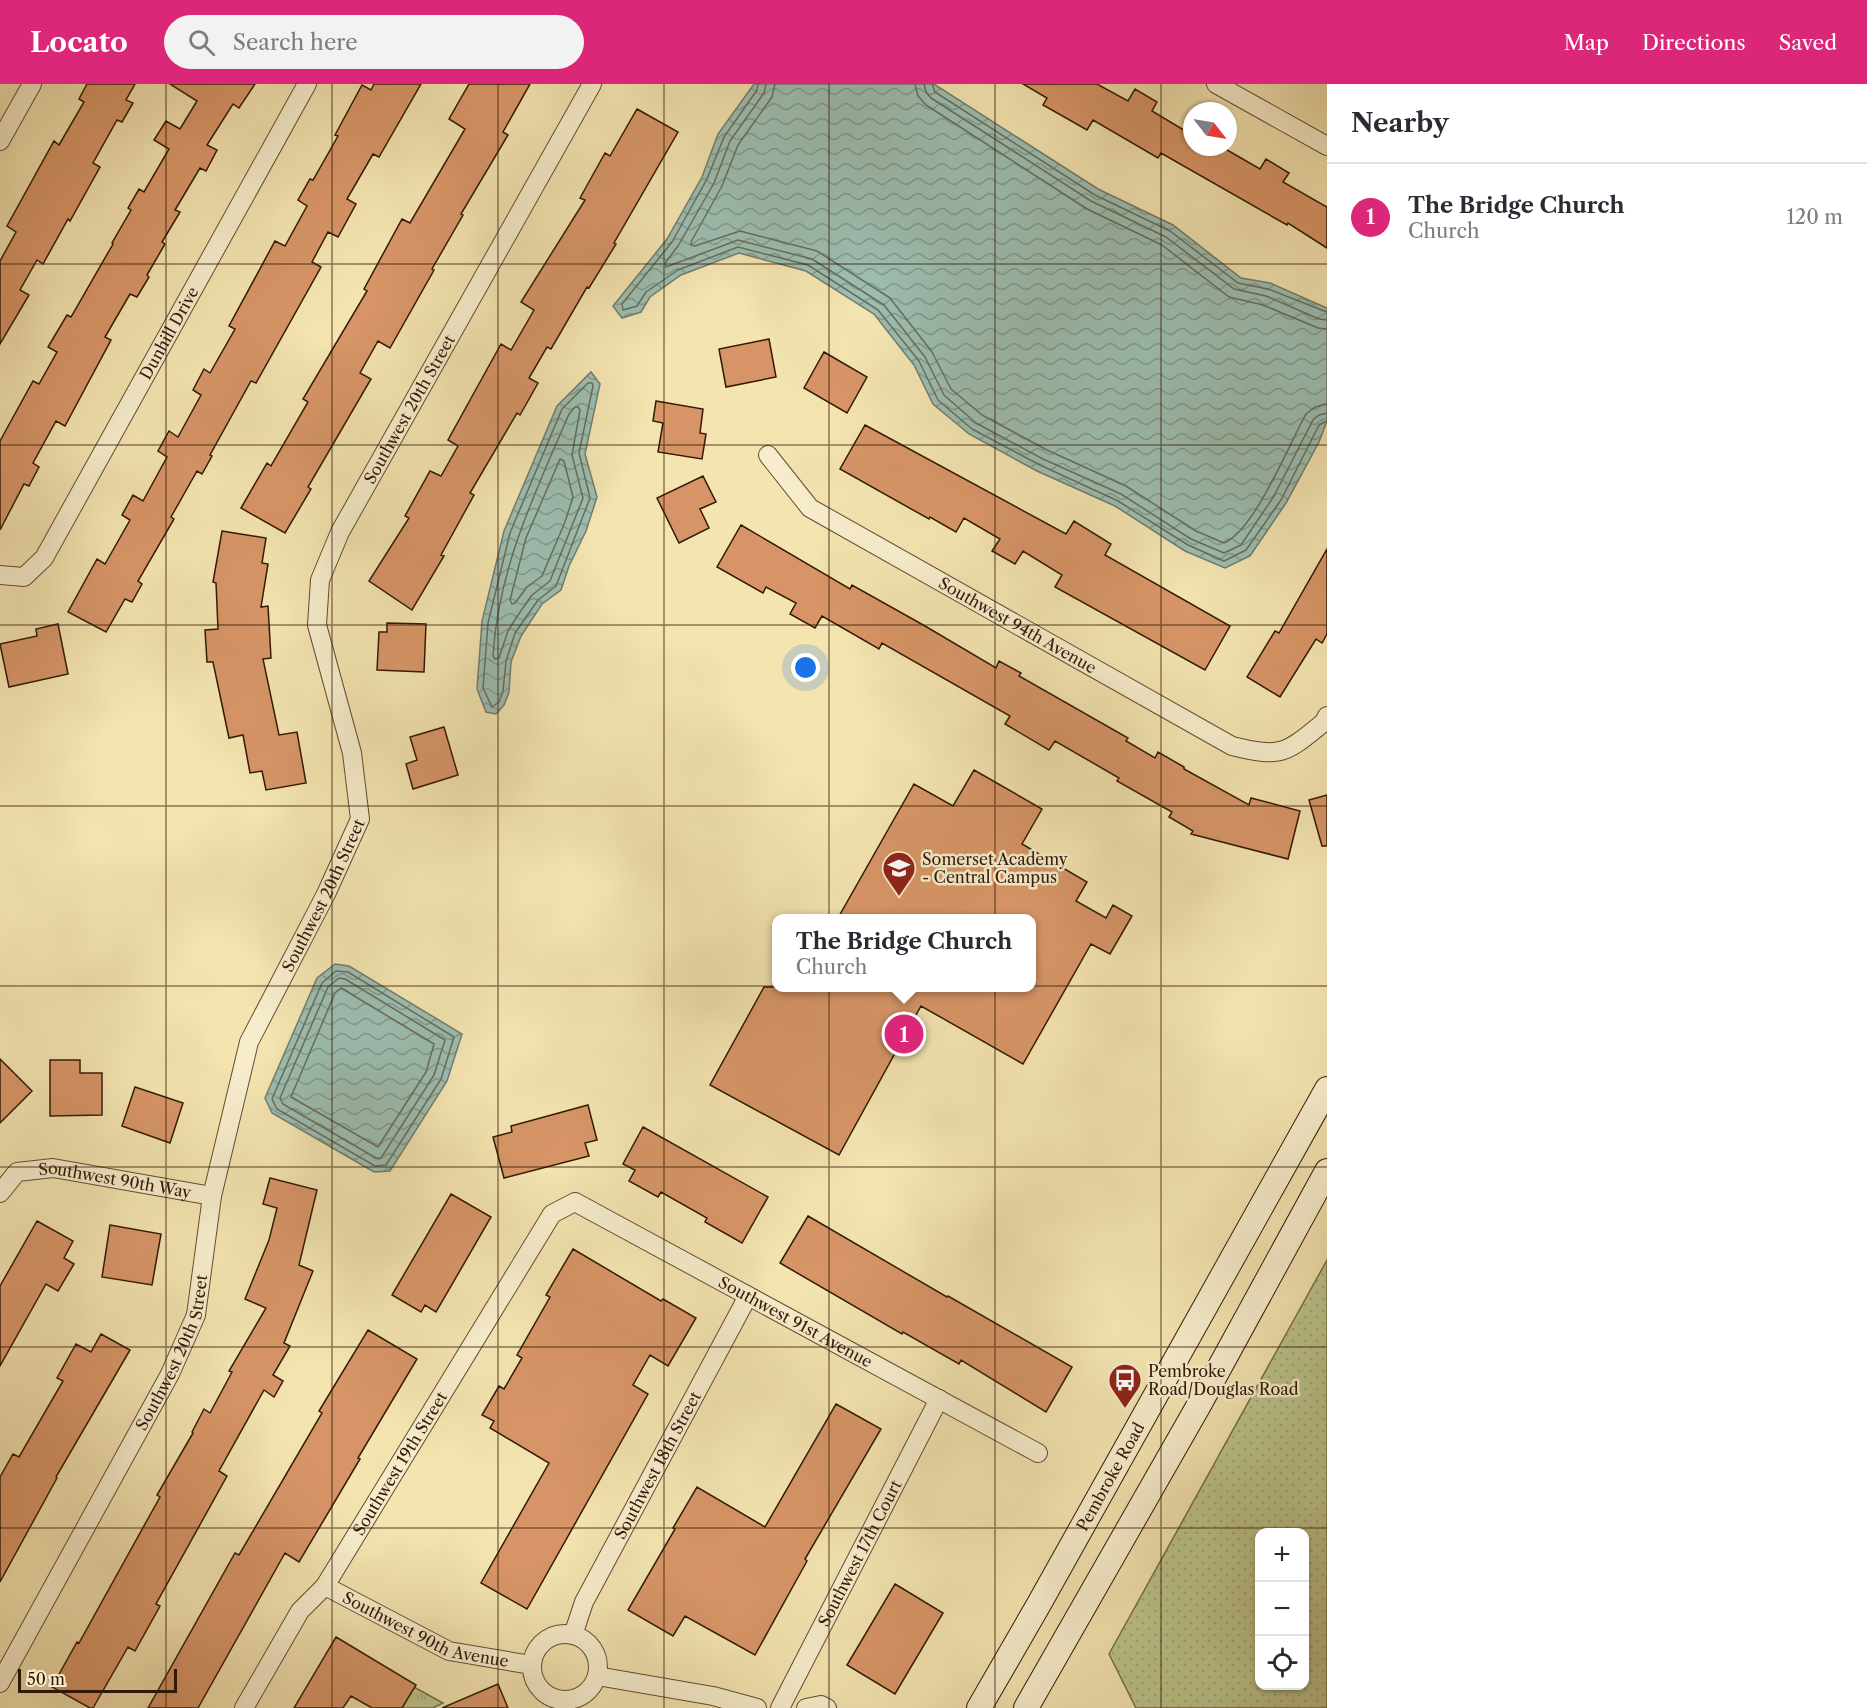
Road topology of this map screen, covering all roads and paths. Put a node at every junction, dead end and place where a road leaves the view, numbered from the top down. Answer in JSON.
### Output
{"nodes":[{"id":1,"x":32,"y":84,"type":"edge"},
{"id":2,"x":307,"y":84,"type":"edge"},
{"id":3,"x":592,"y":84,"type":"edge"},
{"id":4,"x":1216,"y":84,"type":"edge"},
{"id":5,"x":0,"y":141,"type":"edge"},
{"id":6,"x":1327,"y":147,"type":"edge"},
{"id":7,"x":768,"y":455,"type":"dead end"},
{"id":8,"x":0,"y":575,"type":"edge"},
{"id":9,"x":1327,"y":716,"type":"edge"},
{"id":10,"x":1327,"y":1089,"type":"edge"},
{"id":11,"x":1327,"y":1171,"type":"edge"},
{"id":12,"x":0,"y":1193,"type":"edge"},
{"id":13,"x":212,"y":1196,"type":"junction"},
{"id":14,"x":552,"y":1214,"type":"joint"},
{"id":15,"x":1222,"y":1277,"type":"junction"},
{"id":16,"x":748,"y":1296,"type":"junction"},
{"id":17,"x":1258,"y":1296,"type":"junction"},
{"id":18,"x":939,"y":1399,"type":"junction"},
{"id":19,"x":1038,"y":1453,"type":"dead end"},
{"id":20,"x":325,"y":1586,"type":"junction"},
{"id":21,"x":573,"y":1635,"type":"junction"},
{"id":22,"x":531,"y":1665,"type":"junction"},
{"id":23,"x":597,"y":1676,"type":"junction"},
{"id":24,"x":0,"y":1683,"type":"edge"},
{"id":25,"x":559,"y":1704,"type":"edge"},
{"id":26,"x":244,"y":1708,"type":"edge"},
{"id":27,"x":756,"y":1708,"type":"edge"},
{"id":28,"x":780,"y":1708,"type":"edge"},
{"id":29,"x":806,"y":1708,"type":"edge"},
{"id":30,"x":827,"y":1708,"type":"edge"},
{"id":31,"x":979,"y":1708,"type":"edge"},
{"id":32,"x":1026,"y":1708,"type":"edge"}],
"edges":[{"from":1,"to":5,"type":"street"},
{"from":2,"to":8,"type":"street","name":"Dunhill Drive"},
{"from":3,"to":13,"type":"street","name":"Southwest 20th Street"},
{"from":4,"to":6,"type":"street"},
{"from":7,"to":9,"type":"street","name":"Southwest 94th Avenue"},
{"from":10,"to":15,"type":"main road","name":"Pembroke Road"},
{"from":11,"to":17,"type":"main road"},
{"from":12,"to":13,"type":"street","name":"Southwest 90th Way"},
{"from":13,"to":24,"type":"street","name":"Southwest 20th Street"},
{"from":14,"to":16,"type":"street","name":"Southwest 91st Avenue"},
{"from":14,"to":20,"type":"street","name":"Southwest 19th Street"},
{"from":15,"to":17,"type":"main road"},
{"from":15,"to":31,"type":"main road","name":"Pembroke Road"},
{"from":16,"to":18,"type":"street","name":"Southwest 91st Avenue"},
{"from":16,"to":21,"type":"street","name":"Southwest 18th Street"},
{"from":17,"to":32,"type":"main road"},
{"from":18,"to":19,"type":"street","name":"Southwest 91st Avenue"},
{"from":18,"to":28,"type":"street","name":"Southwest 17th Court"},
{"from":20,"to":22,"type":"street","name":"Southwest 90th Avenue"},
{"from":20,"to":26,"type":"street","name":"Southwest 19th Street"},
{"from":21,"to":22,"type":"street"},
{"from":21,"to":23,"type":"street"},
{"from":22,"to":25,"type":"street"},
{"from":23,"to":25,"type":"street"},
{"from":23,"to":27,"type":"street"},
{"from":29,"to":30,"type":"street"}]}
